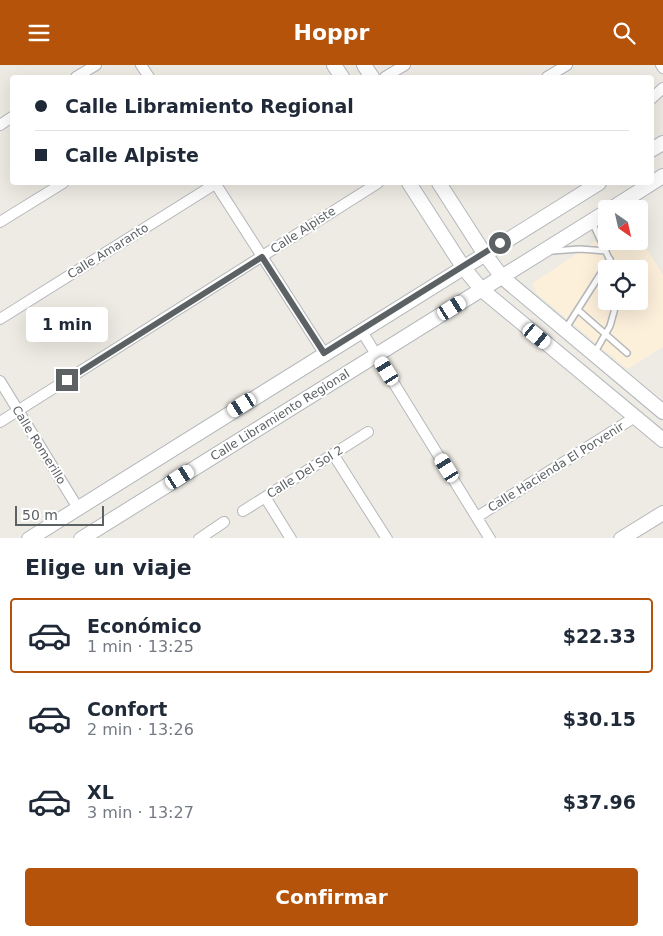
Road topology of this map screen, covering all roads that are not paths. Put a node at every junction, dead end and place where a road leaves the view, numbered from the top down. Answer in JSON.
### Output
{"nodes":[{"id":1,"x":96,"y":65,"type":"edge"},
{"id":2,"x":405,"y":65,"type":"edge"},
{"id":3,"x":567,"y":65,"type":"edge"},
{"id":4,"x":79,"y":75,"type":"edge"},
{"id":5,"x":388,"y":75,"type":"edge"},
{"id":6,"x":550,"y":75,"type":"edge"},
{"id":7,"x":59,"y":185,"type":"edge"},
{"id":8,"x":212,"y":185,"type":"edge"},
{"id":9,"x":216,"y":185,"type":"edge"},
{"id":10,"x":375,"y":185,"type":"edge"},
{"id":11,"x":410,"y":185,"type":"edge"},
{"id":12,"x":440,"y":185,"type":"edge"},
{"id":13,"x":596,"y":185,"type":"edge"},
{"id":14,"x":649,"y":185,"type":"edge"},
{"id":15,"x":625,"y":200,"type":"edge"},
{"id":16,"x":598,"y":217,"type":"edge"},
{"id":17,"x":591,"y":221,"type":"junction"},
{"id":18,"x":0,"y":222,"type":"edge"},
{"id":19,"x":606,"y":251,"type":"junction"},
{"id":20,"x":542,"y":252,"type":"junction"},
{"id":21,"x":484,"y":253,"type":"junction"},
{"id":22,"x":262,"y":257,"type":"junction"},
{"id":23,"x":610,"y":259,"type":"joint"},
{"id":24,"x":463,"y":267,"type":"junction"},
{"id":25,"x":502,"y":277,"type":"junction"},
{"id":26,"x":482,"y":289,"type":"junction"},
{"id":27,"x":578,"y":310,"type":"junction"},
{"id":28,"x":614,"y":310,"type":"edge"},
{"id":29,"x":0,"y":319,"type":"edge"},
{"id":30,"x":361,"y":330,"type":"junction"},
{"id":31,"x":565,"y":331,"type":"junction"},
{"id":32,"x":606,"y":334,"type":"junction"},
{"id":33,"x":324,"y":353,"type":"junction"},
{"id":34,"x":627,"y":353,"type":"dead end"},
{"id":35,"x":377,"y":355,"type":"junction"},
{"id":36,"x":594,"y":355,"type":"junction"},
{"id":37,"x":0,"y":381,"type":"edge"},
{"id":38,"x":661,"y":407,"type":"edge"},
{"id":39,"x":18,"y":411,"type":"junction"},
{"id":40,"x":635,"y":417,"type":"junction"},
{"id":41,"x":0,"y":422,"type":"edge"},
{"id":42,"x":368,"y":432,"type":"dead end"},
{"id":43,"x":663,"y":440,"type":"edge"},
{"id":44,"x":333,"y":454,"type":"junction"},
{"id":45,"x":265,"y":497,"type":"junction"},
{"id":46,"x":78,"y":508,"type":"junction"},
{"id":47,"x":243,"y":511,"type":"dead end"},
{"id":48,"x":663,"y":513,"type":"edge"},
{"id":49,"x":477,"y":517,"type":"junction"},
{"id":50,"x":224,"y":522,"type":"dead end"},
{"id":51,"x":31,"y":538,"type":"edge"},
{"id":52,"x":83,"y":538,"type":"edge"},
{"id":53,"x":199,"y":538,"type":"edge"},
{"id":54,"x":290,"y":538,"type":"edge"},
{"id":55,"x":385,"y":538,"type":"edge"},
{"id":56,"x":489,"y":538,"type":"edge"},
{"id":57,"x":623,"y":538,"type":"edge"}],
"edges":[{"from":1,"to":4,"type":"street"},
{"from":2,"to":5,"type":"street"},
{"from":3,"to":6,"type":"street"},
{"from":7,"to":18,"type":"street"},
{"from":8,"to":29,"type":"street","name":"Calle Amaranto"},
{"from":9,"to":22,"type":"street"},
{"from":10,"to":22,"type":"street","name":"Calle Alpiste"},
{"from":11,"to":24,"type":"street"},
{"from":12,"to":21,"type":"street"},
{"from":13,"to":21,"type":"street"},
{"from":14,"to":15,"type":"street"},
{"from":16,"to":17,"type":"street","name":"Calle Libramiento Regional"},
{"from":17,"to":19,"type":"lane"},
{"from":17,"to":20,"type":"street","name":"Calle Libramiento Regional"},
{"from":19,"to":20,"type":"lane"},
{"from":19,"to":23,"type":"lane"},
{"from":20,"to":25,"type":"street","name":"Calle Libramiento Regional"},
{"from":21,"to":24,"type":"street"},
{"from":21,"to":25,"type":"street"},
{"from":22,"to":33,"type":"street"},
{"from":22,"to":39,"type":"street","name":"Calle Alpiste"},
{"from":23,"to":27,"type":"lane"},
{"from":24,"to":26,"type":"street"},
{"from":24,"to":30,"type":"street"},
{"from":25,"to":26,"type":"street","name":"Calle Libramiento Regional"},
{"from":25,"to":31,"type":"street"},
{"from":26,"to":35,"type":"street","name":"Calle Libramiento Regional"},
{"from":26,"to":40,"type":"street"},
{"from":27,"to":31,"type":"lane"},
{"from":27,"to":32,"type":"lane"},
{"from":28,"to":32,"type":"lane"},
{"from":30,"to":33,"type":"street"},
{"from":30,"to":35,"type":"street"},
{"from":31,"to":36,"type":"street"},
{"from":32,"to":34,"type":"lane"},
{"from":32,"to":36,"type":"lane"},
{"from":33,"to":46,"type":"street"},
{"from":35,"to":49,"type":"street"},
{"from":35,"to":52,"type":"street","name":"Calle Libramiento Regional"},
{"from":36,"to":38,"type":"street"},
{"from":37,"to":39,"type":"street","name":"Calle Romerillo"},
{"from":39,"to":41,"type":"street","name":"Calle Alpiste"},
{"from":39,"to":46,"type":"street","name":"Calle Romerillo"},
{"from":40,"to":43,"type":"street"},
{"from":40,"to":49,"type":"street","name":"Calle Hacienda El Porvenir"},
{"from":42,"to":44,"type":"street","name":"Calle Del Sol 2"},
{"from":44,"to":45,"type":"street","name":"Calle Del Sol 2"},
{"from":44,"to":55,"type":"street"},
{"from":45,"to":47,"type":"street","name":"Calle Del Sol 2"},
{"from":45,"to":54,"type":"street"},
{"from":46,"to":51,"type":"street"},
{"from":48,"to":57,"type":"street"},
{"from":49,"to":56,"type":"street"},
{"from":50,"to":53,"type":"street"}]}
